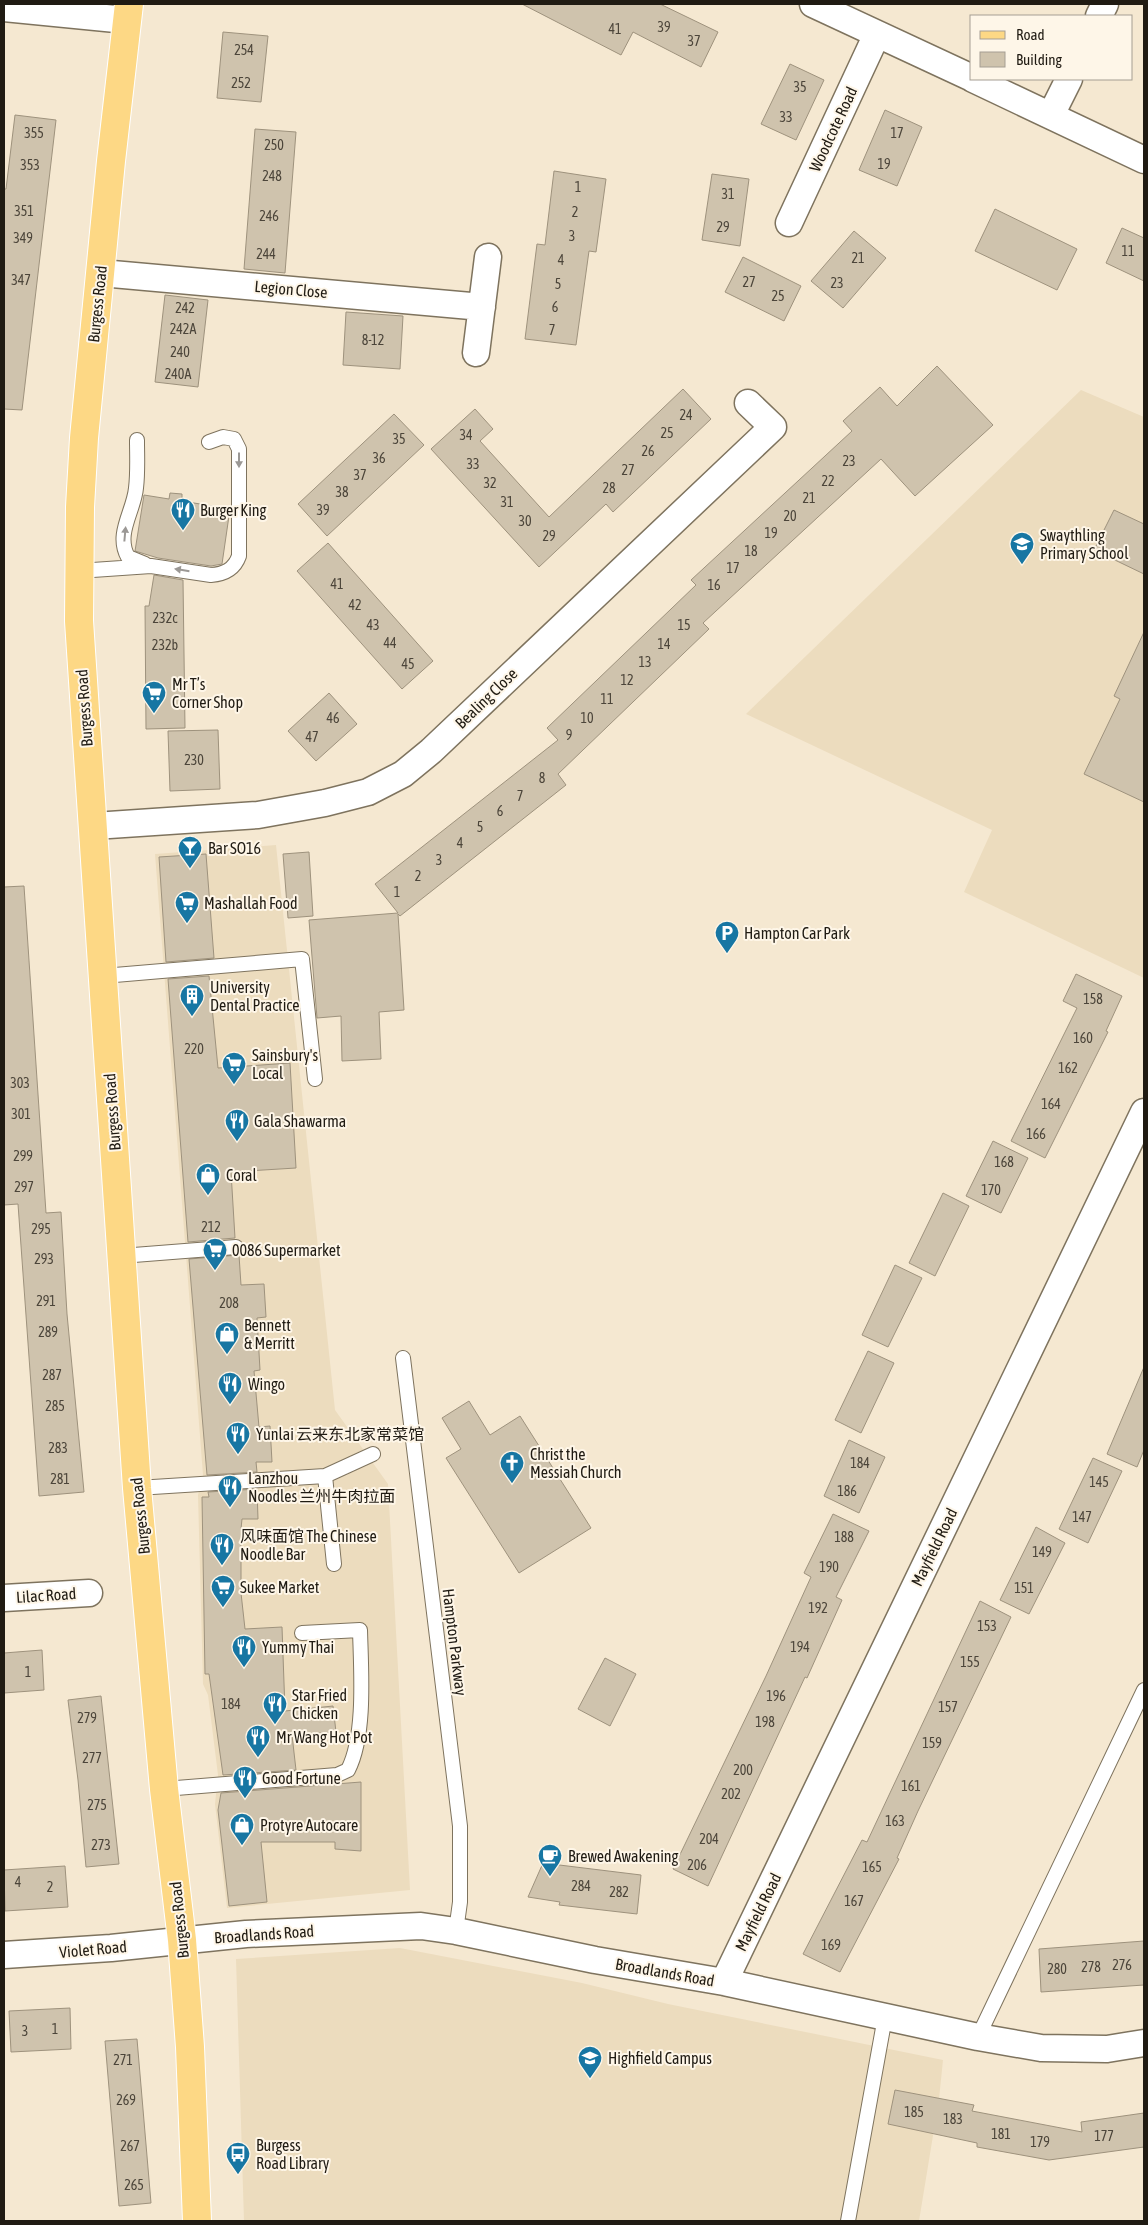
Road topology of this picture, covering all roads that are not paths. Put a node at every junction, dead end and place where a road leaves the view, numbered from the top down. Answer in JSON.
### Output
{"nodes":[{"id":1,"x":812,"y":4,"type":"edge"},
{"id":2,"x":4,"y":8,"type":"edge"},
{"id":3,"x":128,"y":12,"type":"edge"},
{"id":4,"x":877,"y":34,"type":"junction"},
{"id":5,"x":970,"y":78,"type":"edge"},
{"id":6,"x":974,"y":80,"type":"edge"},
{"id":7,"x":1069,"y":80,"type":"edge"},
{"id":8,"x":1051,"y":116,"type":"junction"},
{"id":9,"x":1144,"y":160,"type":"edge"},
{"id":10,"x":789,"y":224,"type":"dead end"},
{"id":11,"x":488,"y":257,"type":"dead end"},
{"id":12,"x":101,"y":273,"type":"junction"},
{"id":13,"x":482,"y":306,"type":"junction"},
{"id":14,"x":476,"y":353,"type":"dead end"},
{"id":15,"x":748,"y":403,"type":"dead end"},
{"id":16,"x":138,"y":440,"type":"dead end"},
{"id":17,"x":209,"y":442,"type":"dead end"},
{"id":18,"x":151,"y":566,"type":"junction"},
{"id":19,"x":78,"y":570,"type":"junction"},
{"id":20,"x":94,"y":826,"type":"junction"},
{"id":21,"x":103,"y":976,"type":"junction"},
{"id":22,"x":315,"y":1079,"type":"dead end"},
{"id":23,"x":1144,"y":1112,"type":"edge"},
{"id":24,"x":236,"y":1246,"type":"dead end"},
{"id":25,"x":121,"y":1256,"type":"junction"},
{"id":26,"x":403,"y":1358,"type":"dead end"},
{"id":27,"x":373,"y":1454,"type":"dead end"},
{"id":28,"x":325,"y":1476,"type":"junction"},
{"id":29,"x":136,"y":1488,"type":"junction"},
{"id":30,"x":334,"y":1564,"type":"dead end"},
{"id":31,"x":89,"y":1593,"type":"dead end"},
{"id":32,"x":4,"y":1598,"type":"edge"},
{"id":33,"x":302,"y":1633,"type":"dead end"},
{"id":34,"x":1144,"y":1690,"type":"edge"},
{"id":35,"x":164,"y":1789,"type":"junction"},
{"id":36,"x":456,"y":1931,"type":"junction"},
{"id":37,"x":182,"y":1940,"type":"junction"},
{"id":38,"x":4,"y":1955,"type":"edge"},
{"id":39,"x":724,"y":1982,"type":"junction"},
{"id":40,"x":886,"y":2017,"type":"junction"},
{"id":41,"x":978,"y":2037,"type":"junction"},
{"id":42,"x":1144,"y":2043,"type":"edge"},
{"id":43,"x":197,"y":2221,"type":"edge"},
{"id":44,"x":848,"y":2221,"type":"edge"}],
"edges":[{"from":1,"to":4,"type":"street"},
{"from":2,"to":3,"type":"street"},
{"from":3,"to":12,"type":"main road","name":"Burgess Road"},
{"from":4,"to":5,"type":"street"},
{"from":4,"to":10,"type":"street","name":"Woodcote Road"},
{"from":6,"to":8,"type":"street"},
{"from":7,"to":8,"type":"street"},
{"from":8,"to":9,"type":"street"},
{"from":11,"to":13,"type":"street"},
{"from":12,"to":13,"type":"street","name":"Legion Close"},
{"from":12,"to":19,"type":"main road","name":"Burgess Road"},
{"from":13,"to":14,"type":"street"},
{"from":15,"to":20,"type":"street","name":"Bealing Close"},
{"from":18,"to":16,"type":"lane","one_way":true},
{"from":17,"to":18,"type":"lane","one_way":true},
{"from":18,"to":19,"type":"lane"},
{"from":19,"to":20,"type":"main road","name":"Burgess Road"},
{"from":20,"to":21,"type":"main road","name":"Burgess Road"},
{"from":21,"to":22,"type":"lane"},
{"from":21,"to":25,"type":"main road","name":"Burgess Road"},
{"from":23,"to":39,"type":"street","name":"Mayfield Road"},
{"from":24,"to":25,"type":"lane"},
{"from":25,"to":29,"type":"main road","name":"Burgess Road"},
{"from":26,"to":36,"type":"lane","name":"Hampton Parkway"},
{"from":27,"to":28,"type":"lane"},
{"from":28,"to":29,"type":"lane"},
{"from":28,"to":30,"type":"lane"},
{"from":29,"to":35,"type":"main road","name":"Burgess Road"},
{"from":31,"to":32,"type":"street","name":"Lilac Road"},
{"from":33,"to":35,"type":"lane"},
{"from":34,"to":41,"type":"lane"},
{"from":35,"to":37,"type":"main road","name":"Burgess Road"},
{"from":36,"to":37,"type":"street","name":"Broadlands Road"},
{"from":36,"to":39,"type":"street","name":"Broadlands Road"},
{"from":37,"to":38,"type":"street","name":"Violet Road"},
{"from":37,"to":43,"type":"main road","name":"Burgess Road"},
{"from":39,"to":40,"type":"street","name":"Broadlands Road"},
{"from":40,"to":41,"type":"street","name":"Broadlands Road"},
{"from":40,"to":44,"type":"lane"},
{"from":41,"to":42,"type":"street","name":"Broadlands Road"}]}
